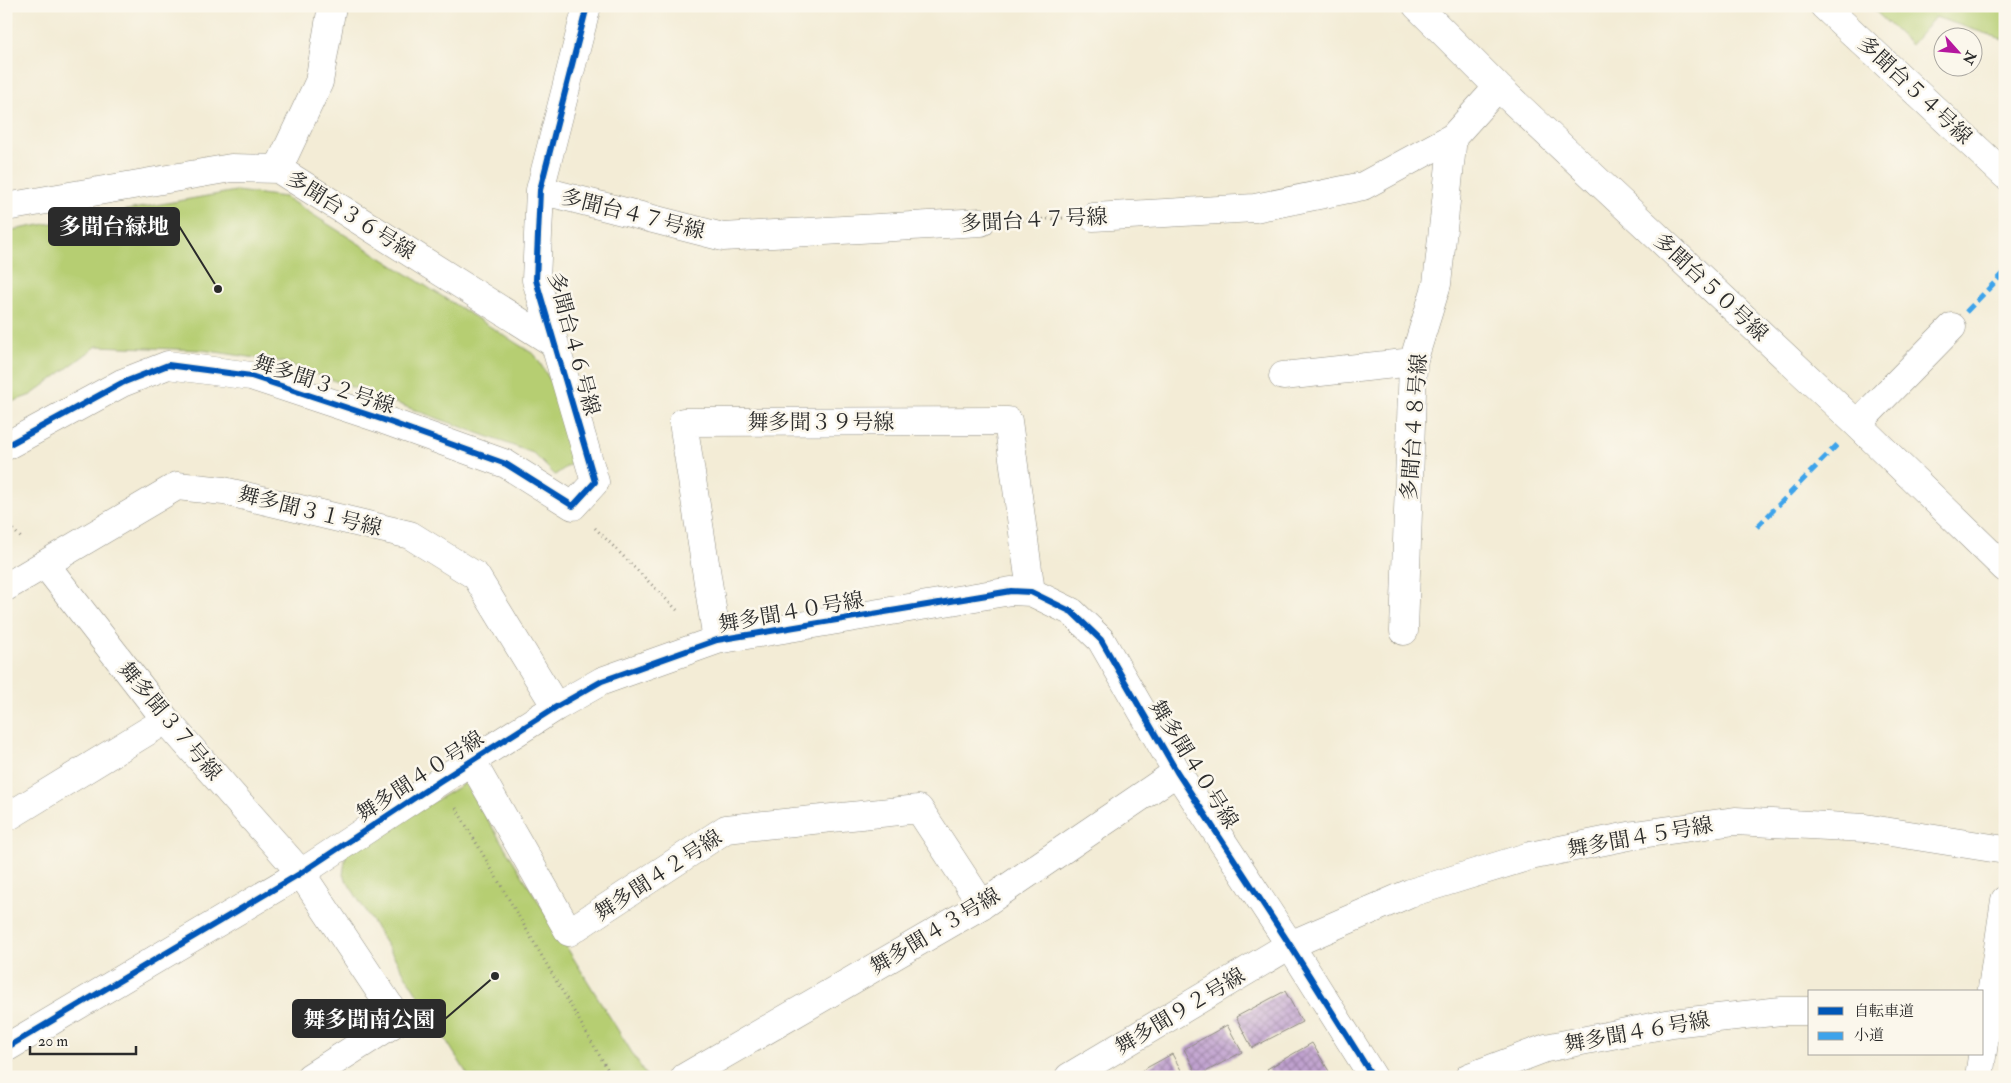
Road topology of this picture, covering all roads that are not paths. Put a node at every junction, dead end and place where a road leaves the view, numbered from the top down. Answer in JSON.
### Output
{"nodes":[{"id":1,"x":332,"y":6,"type":"edge"},
{"id":2,"x":587,"y":6,"type":"edge"},
{"id":3,"x":1417,"y":6,"type":"edge"},
{"id":4,"x":1824,"y":6,"type":"edge"},
{"id":5,"x":1498,"y":87,"type":"junction"},
{"id":6,"x":1453,"y":137,"type":"junction"},
{"id":7,"x":278,"y":169,"type":"junction"},
{"id":8,"x":2005,"y":175,"type":"edge"},
{"id":9,"x":540,"y":190,"type":"junction"},
{"id":10,"x":6,"y":206,"type":"edge"},
{"id":11,"x":1093,"y":217,"type":"road end"},
{"id":12,"x":981,"y":222,"type":"road end"},
{"id":13,"x":1952,"y":327,"type":"dead end"},
{"id":14,"x":555,"y":344,"type":"junction"},
{"id":15,"x":1413,"y":362,"type":"junction"},
{"id":16,"x":1283,"y":376,"type":"dead end"},
{"id":17,"x":1857,"y":424,"type":"junction"},
{"id":18,"x":6,"y":446,"type":"edge"},
{"id":19,"x":573,"y":506,"type":"joint"},
{"id":20,"x":45,"y":564,"type":"junction"},
{"id":21,"x":2005,"y":568,"type":"edge"},
{"id":22,"x":6,"y":587,"type":"edge"},
{"id":23,"x":1031,"y":592,"type":"junction"},
{"id":24,"x":1404,"y":631,"type":"dead end"},
{"id":25,"x":717,"y":640,"type":"junction"},
{"id":26,"x":556,"y":707,"type":"junction"},
{"id":27,"x":166,"y":720,"type":"junction"},
{"id":28,"x":472,"y":762,"type":"junction"},
{"id":29,"x":1177,"y":772,"type":"junction"},
{"id":30,"x":6,"y":818,"type":"edge"},
{"id":31,"x":2005,"y":850,"type":"edge"},
{"id":32,"x":301,"y":874,"type":"junction"},
{"id":33,"x":2005,"y":900,"type":"edge"},
{"id":34,"x":982,"y":905,"type":"junction"},
{"id":35,"x":1290,"y":944,"type":"junction"},
{"id":36,"x":1808,"y":1012,"type":"edge"},
{"id":37,"x":1992,"y":1024,"type":"edge"},
{"id":38,"x":6,"y":1048,"type":"edge"},
{"id":39,"x":310,"y":1077,"type":"edge"},
{"id":40,"x":685,"y":1077,"type":"edge"},
{"id":41,"x":1069,"y":1077,"type":"edge"},
{"id":42,"x":1372,"y":1077,"type":"edge"},
{"id":43,"x":1469,"y":1077,"type":"edge"},
{"id":44,"x":1979,"y":1077,"type":"edge"}],
"edges":[{"from":1,"to":7,"type":"street"},
{"from":2,"to":9,"type":"street","name":"多聞台４６号線"},
{"from":3,"to":5,"type":"street","name":"多聞台５０号線"},
{"from":4,"to":8,"type":"street","name":"多聞台５４号線"},
{"from":5,"to":6,"type":"street","name":"多聞台４７号線"},
{"from":5,"to":17,"type":"street","name":"多聞台５０号線"},
{"from":6,"to":11,"type":"street","name":"多聞台４７号線"},
{"from":6,"to":15,"type":"street","name":"多聞台４８号線"},
{"from":7,"to":10,"type":"street","name":"多聞台３６号線"},
{"from":7,"to":14,"type":"street","name":"多聞台３６号線"},
{"from":9,"to":12,"type":"street","name":"多聞台４７号線"},
{"from":9,"to":14,"type":"street","name":"多聞台４６号線"},
{"from":13,"to":17,"type":"street"},
{"from":14,"to":19,"type":"street","name":"多聞台４６号線"},
{"from":15,"to":16,"type":"street"},
{"from":15,"to":24,"type":"street","name":"多聞台４８号線"},
{"from":17,"to":21,"type":"street","name":"多聞台５０号線"},
{"from":18,"to":19,"type":"street","name":"舞多聞３２号線"},
{"from":20,"to":22,"type":"street","name":"舞多聞３１号線"},
{"from":20,"to":26,"type":"street","name":"舞多聞３１号線"},
{"from":20,"to":27,"type":"street","name":"舞多聞３７号線"},
{"from":23,"to":25,"type":"street","name":"舞多聞４０号線"},
{"from":23,"to":25,"type":"street","name":"舞多聞３９号線"},
{"from":23,"to":29,"type":"street","name":"舞多聞４０号線"},
{"from":25,"to":26,"type":"street","name":"舞多聞４０号線"},
{"from":26,"to":28,"type":"street","name":"舞多聞４０号線"},
{"from":27,"to":30,"type":"street"},
{"from":27,"to":32,"type":"street","name":"舞多聞３７号線"},
{"from":28,"to":32,"type":"street","name":"舞多聞４０号線"},
{"from":28,"to":34,"type":"street","name":"舞多聞４２号線"},
{"from":29,"to":34,"type":"street","name":"舞多聞４３号線"},
{"from":29,"to":35,"type":"street","name":"舞多聞４０号線"},
{"from":31,"to":35,"type":"street","name":"舞多聞４５号線"},
{"from":32,"to":38,"type":"street","name":"舞多聞４０号線"},
{"from":32,"to":39,"type":"street","name":"舞多聞３７号線"},
{"from":33,"to":37,"type":"street"},
{"from":34,"to":40,"type":"street","name":"舞多聞４３号線"},
{"from":35,"to":41,"type":"street","name":"舞多聞９２号線"},
{"from":35,"to":42,"type":"street","name":"舞多聞４０号線"},
{"from":36,"to":43,"type":"street","name":"舞多聞４６号線"},
{"from":37,"to":44,"type":"street"}]}
